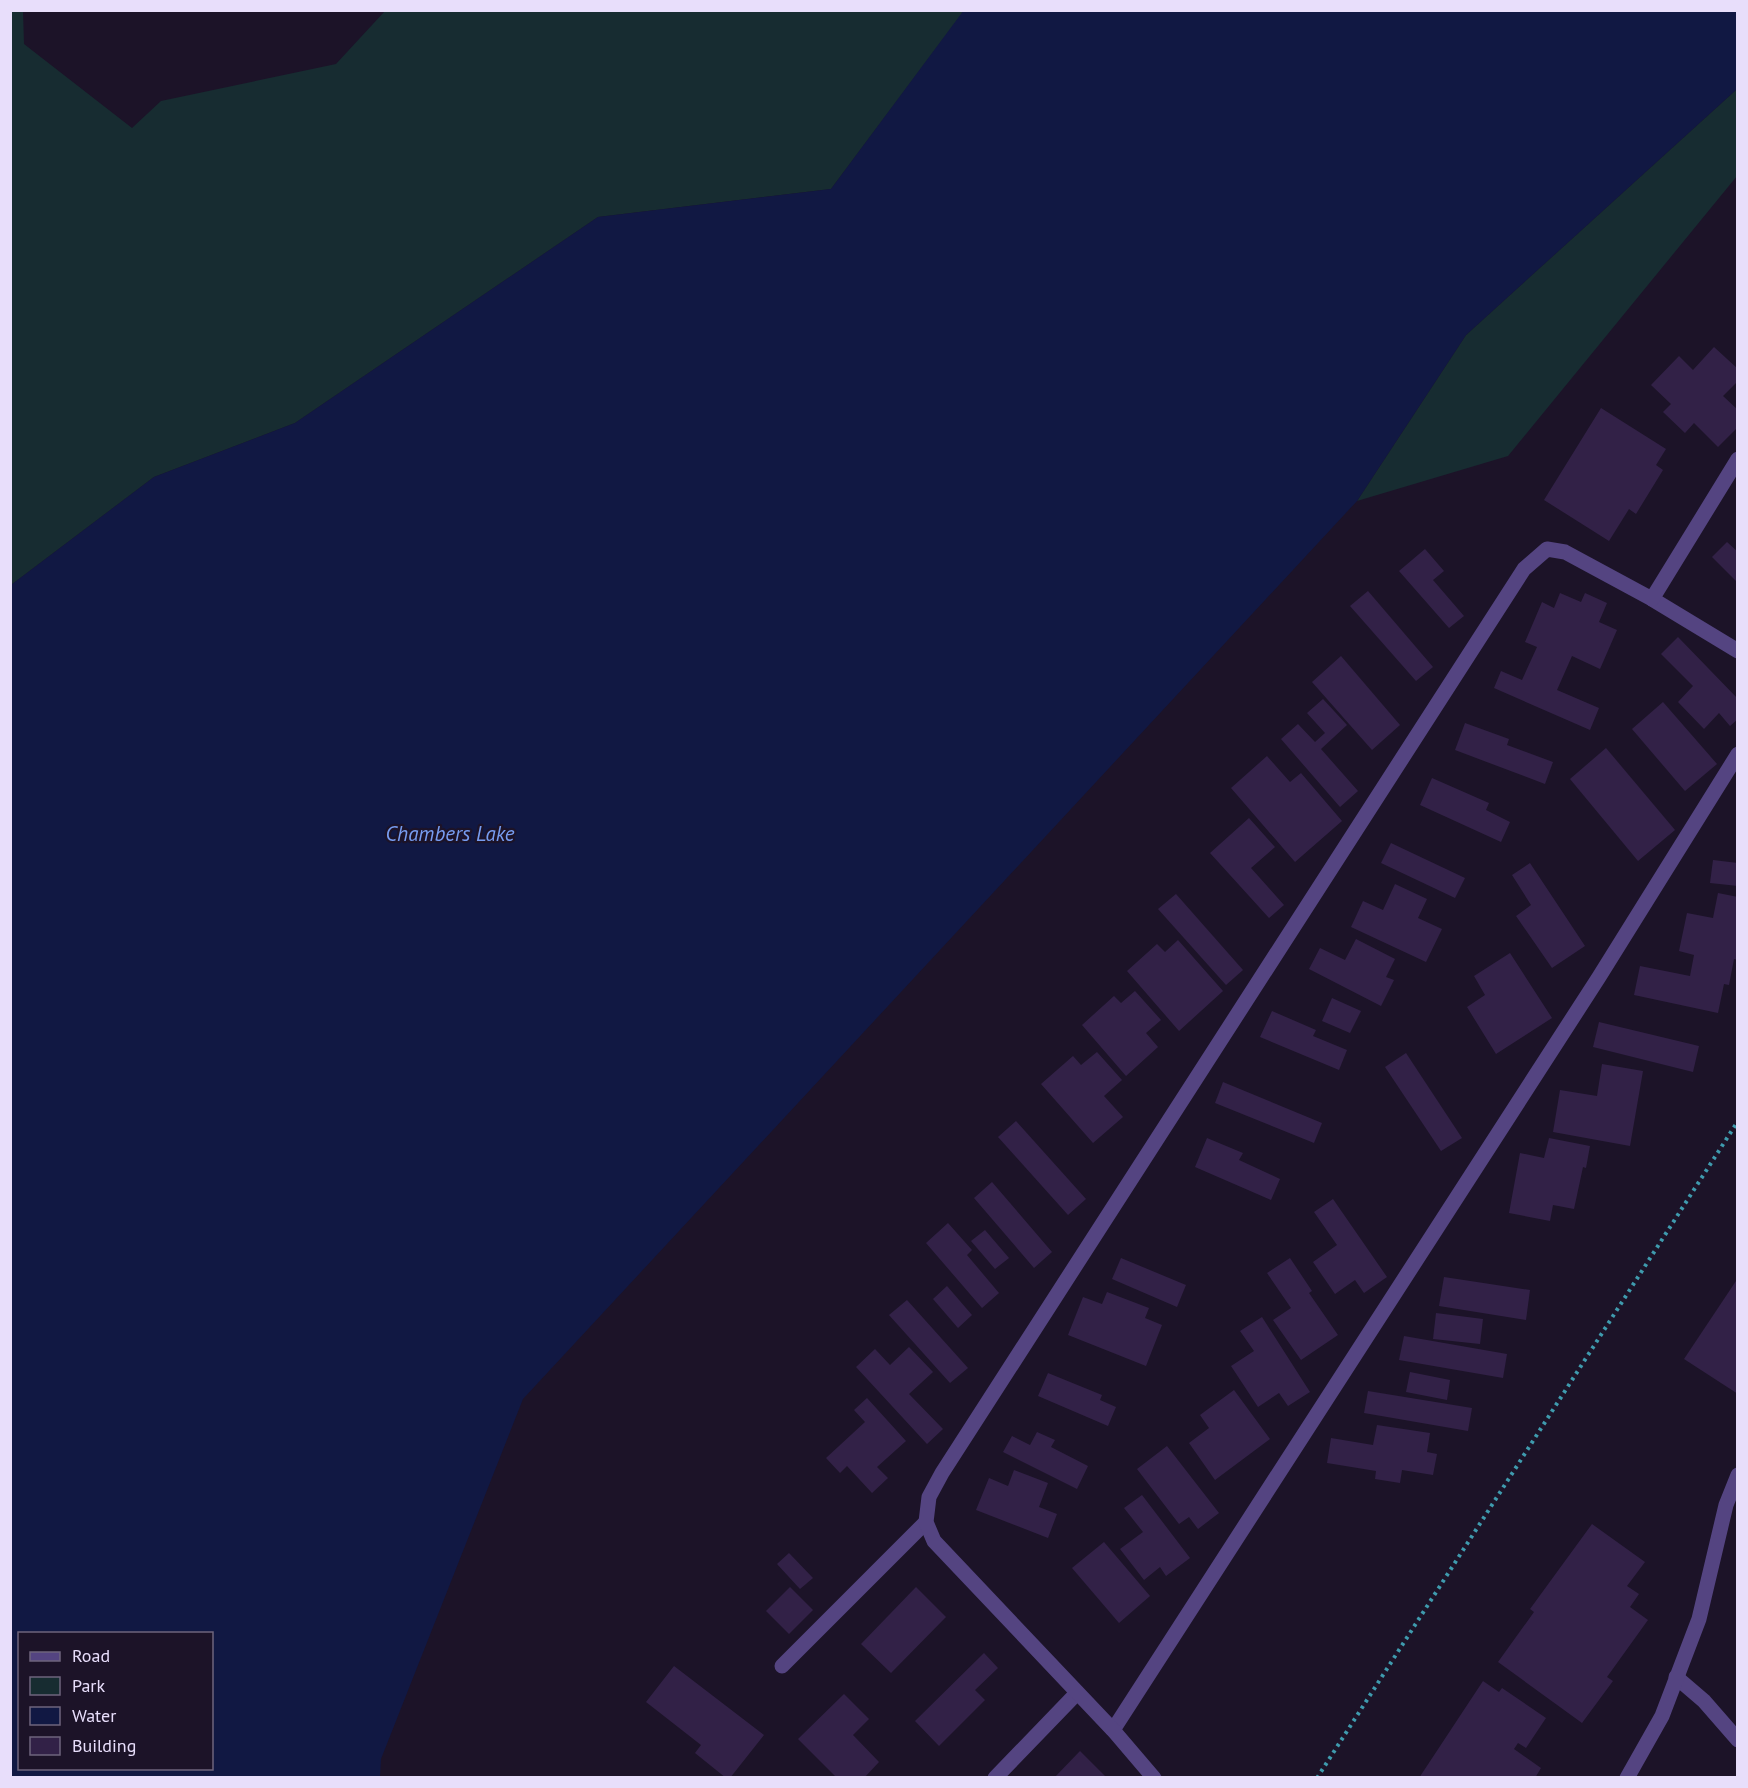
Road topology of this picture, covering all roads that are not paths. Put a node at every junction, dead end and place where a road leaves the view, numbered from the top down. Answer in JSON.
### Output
{"nodes":[{"id":1,"x":1737,"y":459,"type":"edge"},
{"id":2,"x":1652,"y":599,"type":"junction"},
{"id":3,"x":1737,"y":651,"type":"edge"},
{"id":4,"x":1737,"y":754,"type":"edge"},
{"id":5,"x":1737,"y":1475,"type":"edge"},
{"id":6,"x":926,"y":1522,"type":"junction"},
{"id":7,"x":782,"y":1666,"type":"dead end"},
{"id":8,"x":1676,"y":1677,"type":"junction"},
{"id":9,"x":1077,"y":1693,"type":"junction"},
{"id":10,"x":1113,"y":1730,"type":"junction"},
{"id":11,"x":1737,"y":1740,"type":"edge"},
{"id":12,"x":995,"y":1778,"type":"edge"},
{"id":13,"x":1154,"y":1778,"type":"edge"},
{"id":14,"x":1627,"y":1778,"type":"edge"}],
"edges":[{"from":1,"to":2,"type":"street"},
{"from":2,"to":3,"type":"street"},
{"from":2,"to":6,"type":"street"},
{"from":4,"to":10,"type":"street"},
{"from":5,"to":8,"type":"street"},
{"from":6,"to":7,"type":"street"},
{"from":6,"to":9,"type":"street"},
{"from":8,"to":11,"type":"street"},
{"from":8,"to":14,"type":"street"},
{"from":9,"to":10,"type":"street"},
{"from":9,"to":12,"type":"street"},
{"from":10,"to":13,"type":"street"}]}
